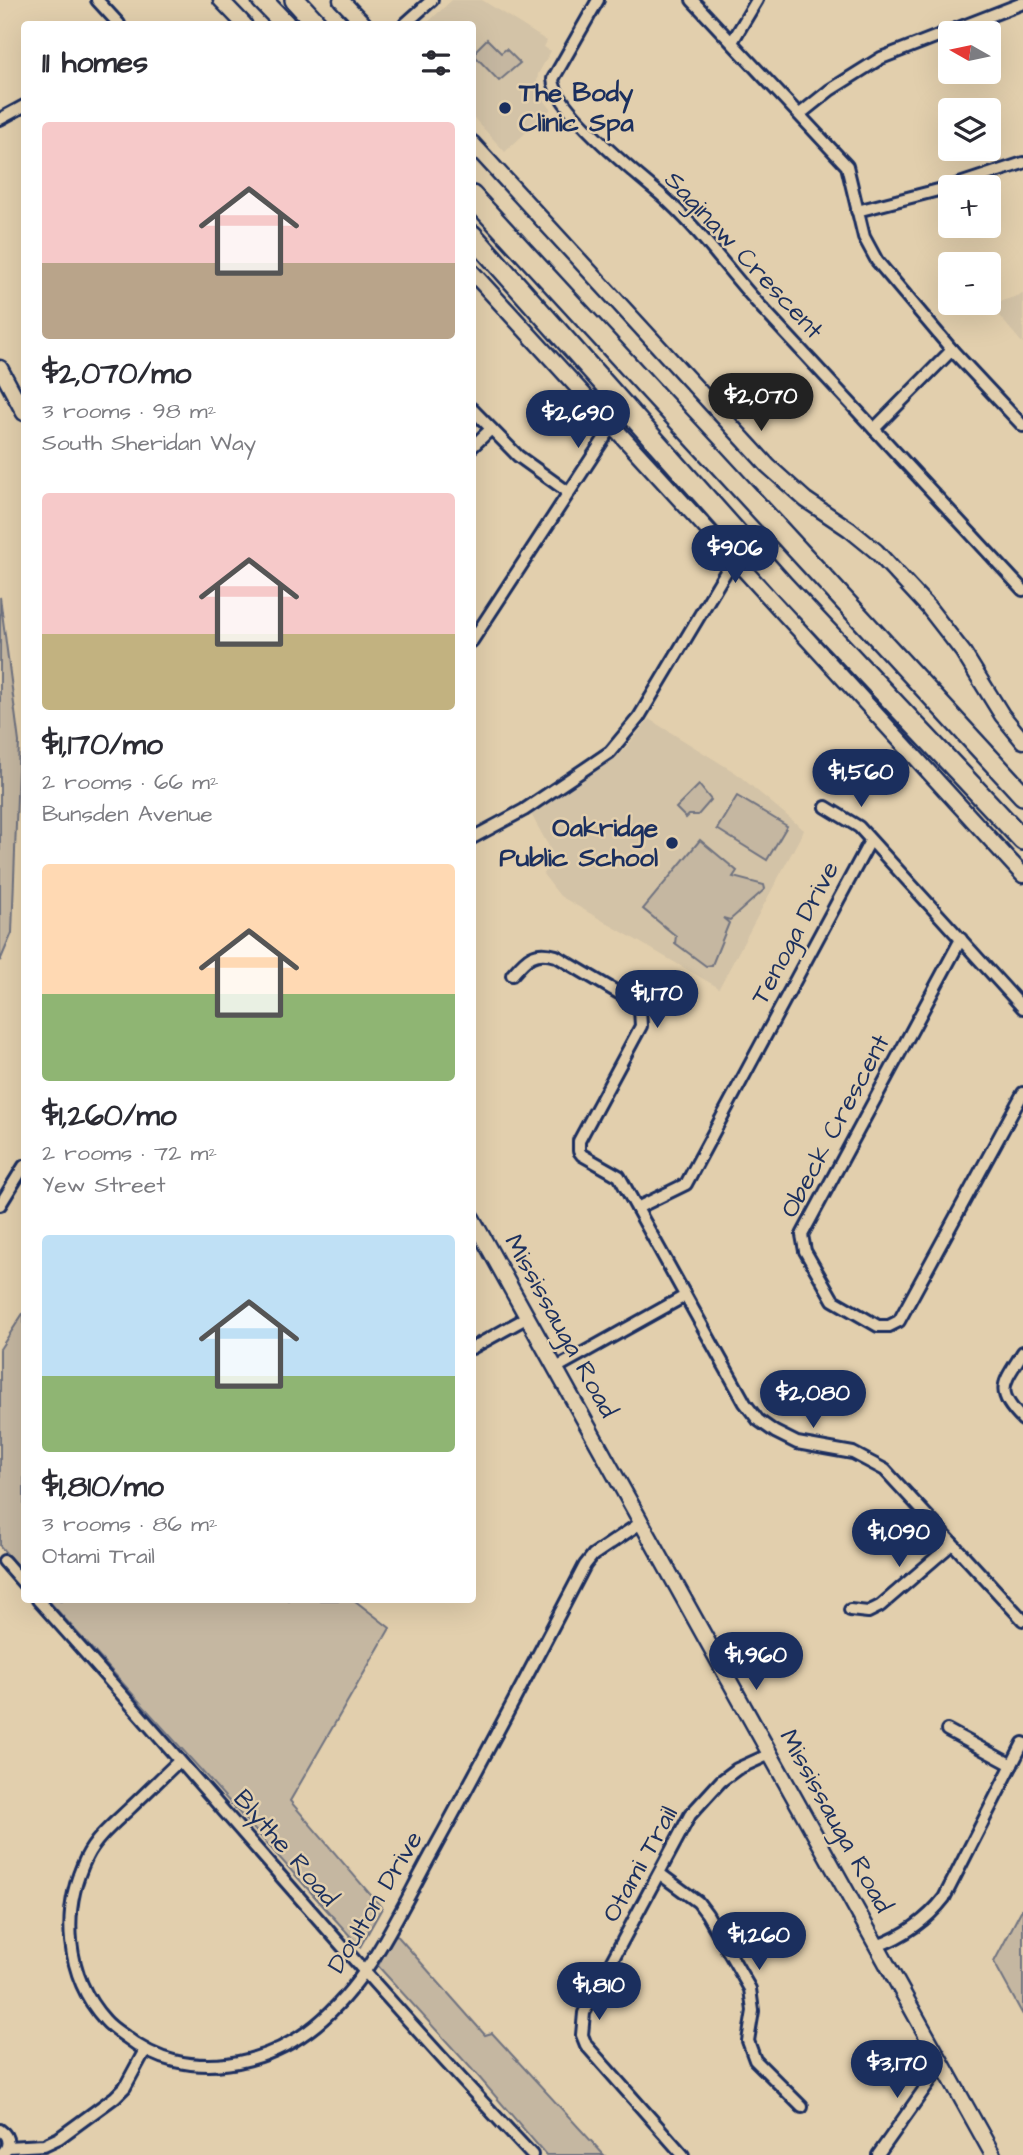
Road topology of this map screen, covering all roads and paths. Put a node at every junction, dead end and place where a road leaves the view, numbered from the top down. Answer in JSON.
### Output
{"nodes":[{"id":1,"x":97,"y":0,"type":"edge"},
{"id":2,"x":221,"y":0,"type":"edge"},
{"id":3,"x":262,"y":0,"type":"edge"},
{"id":4,"x":295,"y":0,"type":"edge"},
{"id":5,"x":341,"y":0,"type":"edge"},
{"id":6,"x":432,"y":0,"type":"edge"},
{"id":7,"x":598,"y":0,"type":"edge"},
{"id":8,"x":692,"y":0,"type":"edge"},
{"id":9,"x":757,"y":0,"type":"edge"},
{"id":10,"x":998,"y":0,"type":"edge"},
{"id":11,"x":1023,"y":3,"type":"edge"},
{"id":12,"x":1002,"y":12,"type":"junction"},
{"id":13,"x":117,"y":21,"type":"edge"},
{"id":14,"x":241,"y":21,"type":"edge"},
{"id":15,"x":282,"y":21,"type":"edge"},
{"id":16,"x":314,"y":21,"type":"edge"},
{"id":17,"x":361,"y":21,"type":"edge"},
{"id":18,"x":408,"y":21,"type":"edge"},
{"id":19,"x":732,"y":42,"type":"junction"},
{"id":20,"x":21,"y":108,"type":"edge"},
{"id":21,"x":800,"y":114,"type":"junction"},
{"id":22,"x":0,"y":119,"type":"edge"},
{"id":23,"x":476,"y":147,"type":"edge"},
{"id":24,"x":1023,"y":163,"type":"edge"},
{"id":25,"x":986,"y":175,"type":"edge"},
{"id":26,"x":938,"y":190,"type":"edge"},
{"id":27,"x":476,"y":200,"type":"edge"},
{"id":28,"x":857,"y":211,"type":"junction"},
{"id":29,"x":476,"y":240,"type":"edge"},
{"id":30,"x":476,"y":276,"type":"edge"},
{"id":31,"x":952,"y":350,"type":"junction"},
{"id":32,"x":0,"y":368,"type":"edge"},
{"id":33,"x":21,"y":407,"type":"edge"},
{"id":34,"x":476,"y":413,"type":"edge"},
{"id":35,"x":613,"y":425,"type":"junction"},
{"id":36,"x":1023,"y":426,"type":"edge"},
{"id":37,"x":491,"y":429,"type":"junction"},
{"id":38,"x":874,"y":429,"type":"junction"},
{"id":39,"x":476,"y":443,"type":"edge"},
{"id":40,"x":568,"y":492,"type":"junction"},
{"id":41,"x":734,"y":558,"type":"junction"},
{"id":42,"x":1023,"y":590,"type":"edge"},
{"id":43,"x":476,"y":635,"type":"edge"},
{"id":44,"x":1023,"y":741,"type":"edge"},
{"id":45,"x":1023,"y":795,"type":"edge"},
{"id":46,"x":826,"y":807,"type":"dead end"},
{"id":47,"x":476,"y":836,"type":"edge"},
{"id":48,"x":1023,"y":840,"type":"edge"},
{"id":49,"x":870,"y":841,"type":"junction"},
{"id":50,"x":1023,"y":875,"type":"edge"},
{"id":51,"x":961,"y":939,"type":"junction"},
{"id":52,"x":512,"y":975,"type":"dead end"},
{"id":53,"x":1023,"y":1008,"type":"edge"},
{"id":54,"x":1023,"y":1093,"type":"edge"},
{"id":55,"x":21,"y":1171,"type":"edge"},
{"id":56,"x":0,"y":1205,"type":"edge"},
{"id":57,"x":637,"y":1208,"type":"junction"},
{"id":58,"x":476,"y":1225,"type":"edge"},
{"id":59,"x":685,"y":1296,"type":"junction"},
{"id":60,"x":528,"y":1317,"type":"junction"},
{"id":61,"x":476,"y":1346,"type":"edge"},
{"id":62,"x":1023,"y":1352,"type":"edge"},
{"id":63,"x":556,"y":1368,"type":"junction"},
{"id":64,"x":1023,"y":1420,"type":"edge"},
{"id":65,"x":642,"y":1522,"type":"junction"},
{"id":66,"x":952,"y":1544,"type":"junction"},
{"id":67,"x":4,"y":1561,"type":"dead end"},
{"id":68,"x":21,"y":1581,"type":"edge"},
{"id":69,"x":41,"y":1603,"type":"edge"},
{"id":70,"x":850,"y":1610,"type":"dead end"},
{"id":71,"x":1023,"y":1620,"type":"edge"},
{"id":72,"x":947,"y":1730,"type":"dead end"},
{"id":73,"x":1023,"y":1743,"type":"edge"},
{"id":74,"x":770,"y":1754,"type":"junction"},
{"id":75,"x":179,"y":1761,"type":"junction"},
{"id":76,"x":1012,"y":1765,"type":"junction"},
{"id":77,"x":660,"y":1874,"type":"junction"},
{"id":78,"x":877,"y":1946,"type":"junction"},
{"id":79,"x":365,"y":1972,"type":"junction"},
{"id":80,"x":145,"y":2050,"type":"junction"},
{"id":81,"x":942,"y":2064,"type":"junction"},
{"id":82,"x":802,"y":2107,"type":"dead end"},
{"id":83,"x":0,"y":2130,"type":"edge"},
{"id":84,"x":4,"y":2151,"type":"edge"},
{"id":85,"x":532,"y":2155,"type":"edge"},
{"id":86,"x":683,"y":2155,"type":"edge"},
{"id":87,"x":878,"y":2155,"type":"edge"},
{"id":88,"x":993,"y":2155,"type":"edge"}],
"edges":[{"from":1,"to":13,"type":"street"},
{"from":2,"to":14,"type":"street"},
{"from":3,"to":15,"type":"highway"},
{"from":4,"to":16,"type":"highway"},
{"from":5,"to":17,"type":"street"},
{"from":6,"to":18,"type":"street"},
{"from":7,"to":38,"type":"street","name":"Saginaw Crescent"},
{"from":8,"to":19,"type":"street"},
{"from":9,"to":19,"type":"street"},
{"from":10,"to":12,"type":"street"},
{"from":11,"to":12,"type":"street"},
{"from":12,"to":21,"type":"street"},
{"from":19,"to":21,"type":"street"},
{"from":20,"to":22,"type":"street"},
{"from":21,"to":28,"type":"street"},
{"from":23,"to":44,"type":"street"},
{"from":24,"to":25,"type":"street"},
{"from":26,"to":28,"type":"street"},
{"from":27,"to":45,"type":"highway"},
{"from":28,"to":31,"type":"street"},
{"from":29,"to":48,"type":"highway"},
{"from":30,"to":35,"type":"street"},
{"from":31,"to":36,"type":"street"},
{"from":31,"to":38,"type":"street"},
{"from":32,"to":33,"type":"street"},
{"from":34,"to":37,"type":"street"},
{"from":35,"to":40,"type":"street"},
{"from":35,"to":41,"type":"street"},
{"from":37,"to":39,"type":"street"},
{"from":37,"to":40,"type":"street"},
{"from":38,"to":42,"type":"street","name":"Saginaw Crescent"},
{"from":40,"to":43,"type":"street"},
{"from":41,"to":47,"type":"street"},
{"from":41,"to":50,"type":"street"},
{"from":46,"to":49,"type":"street"},
{"from":49,"to":51,"type":"street"},
{"from":49,"to":57,"type":"street","name":"Tenoga Drive"},
{"from":51,"to":53,"type":"street"},
{"from":51,"to":54,"type":"street","name":"Obeck Crescent"},
{"from":52,"to":57,"type":"street"},
{"from":55,"to":56,"type":"street"},
{"from":57,"to":59,"type":"street"},
{"from":58,"to":60,"type":"street","name":"Mississauga Road"},
{"from":59,"to":63,"type":"street"},
{"from":59,"to":66,"type":"street"},
{"from":60,"to":61,"type":"street"},
{"from":60,"to":63,"type":"street","name":"Mississauga Road"},
{"from":62,"to":64,"type":"street"},
{"from":63,"to":65,"type":"street","name":"Mississauga Road"},
{"from":65,"to":74,"type":"street","name":"Mississauga Road"},
{"from":65,"to":79,"type":"street","name":"Doulton Drive"},
{"from":66,"to":70,"type":"street"},
{"from":66,"to":71,"type":"street"},
{"from":67,"to":68,"type":"street"},
{"from":69,"to":75,"type":"street","name":"Blythe Road"},
{"from":72,"to":76,"type":"street"},
{"from":73,"to":76,"type":"street"},
{"from":74,"to":77,"type":"street","name":"Otami Trail"},
{"from":74,"to":78,"type":"street","name":"Mississauga Road"},
{"from":75,"to":79,"type":"street","name":"Blythe Road"},
{"from":75,"to":80,"type":"street","name":"Doulton Drive"},
{"from":76,"to":78,"type":"street"},
{"from":77,"to":82,"type":"street"},
{"from":77,"to":86,"type":"street","name":"Otami Trail"},
{"from":78,"to":81,"type":"street","name":"Mississauga Road"},
{"from":79,"to":80,"type":"street","name":"Doulton Drive"},
{"from":79,"to":85,"type":"street","name":"Blythe Road"},
{"from":80,"to":84,"type":"street"},
{"from":81,"to":87,"type":"street"},
{"from":81,"to":88,"type":"street","name":"Mississauga Road"},
{"from":83,"to":84,"type":"street"}]}
